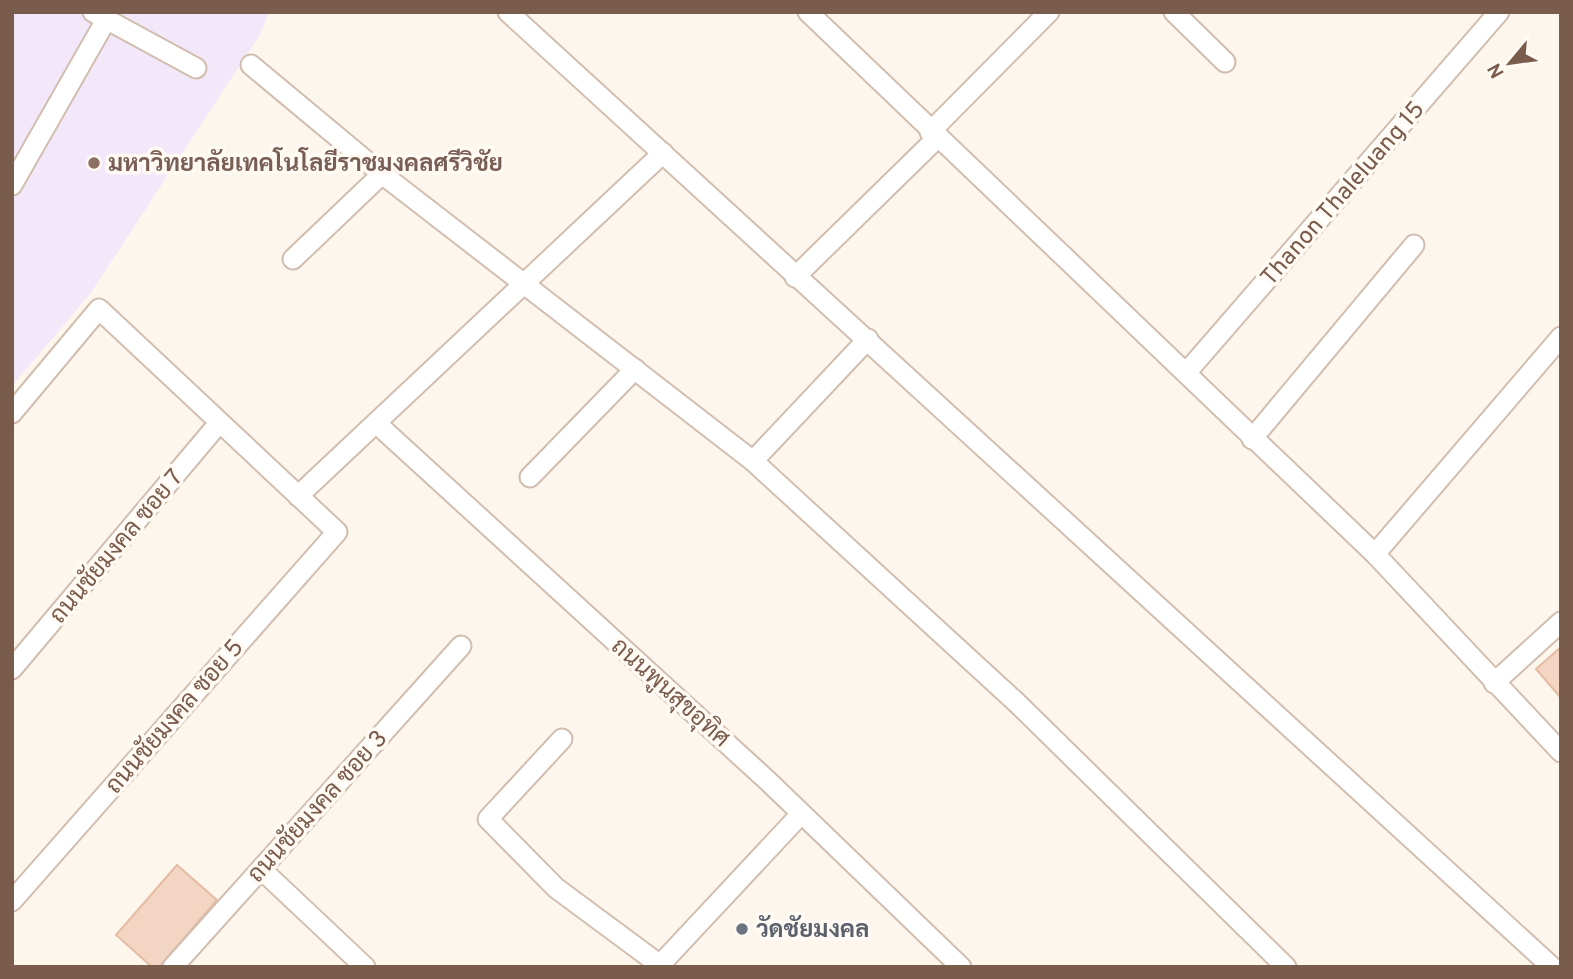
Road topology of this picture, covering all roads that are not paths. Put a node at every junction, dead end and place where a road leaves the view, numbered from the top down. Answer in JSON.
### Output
{"nodes":[{"id":1,"x":508,"y":12,"type":"edge"},
{"id":2,"x":808,"y":12,"type":"edge"},
{"id":3,"x":1049,"y":12,"type":"edge"},
{"id":4,"x":1174,"y":12,"type":"edge"},
{"id":5,"x":1499,"y":12,"type":"edge"},
{"id":6,"x":100,"y":16,"type":"edge"},
{"id":7,"x":1225,"y":62,"type":"dead end"},
{"id":8,"x":251,"y":65,"type":"dead end"},
{"id":9,"x":196,"y":68,"type":"dead end"},
{"id":10,"x":934,"y":135,"type":"junction"},
{"id":11,"x":663,"y":153,"type":"junction"},
{"id":12,"x":383,"y":174,"type":"junction"},
{"id":13,"x":12,"y":186,"type":"edge"},
{"id":14,"x":1414,"y":245,"type":"dead end"},
{"id":15,"x":293,"y":259,"type":"dead end"},
{"id":16,"x":795,"y":277,"type":"junction"},
{"id":17,"x":525,"y":283,"type":"junction"},
{"id":18,"x":1561,"y":337,"type":"edge"},
{"id":19,"x":868,"y":340,"type":"junction"},
{"id":20,"x":635,"y":369,"type":"junction"},
{"id":21,"x":1186,"y":373,"type":"junction"},
{"id":22,"x":12,"y":412,"type":"edge"},
{"id":23,"x":219,"y":423,"type":"junction"},
{"id":24,"x":376,"y":423,"type":"junction"},
{"id":25,"x":1252,"y":439,"type":"junction"},
{"id":26,"x":752,"y":461,"type":"junction"},
{"id":27,"x":530,"y":477,"type":"dead end"},
{"id":28,"x":298,"y":496,"type":"junction"},
{"id":29,"x":1375,"y":554,"type":"junction"},
{"id":30,"x":1561,"y":622,"type":"edge"},
{"id":31,"x":461,"y":646,"type":"dead end"},
{"id":32,"x":12,"y":669,"type":"edge"},
{"id":33,"x":1494,"y":684,"type":"junction"},
{"id":34,"x":562,"y":739,"type":"dead end"},
{"id":35,"x":1561,"y":752,"type":"edge"},
{"id":36,"x":801,"y":814,"type":"junction"},
{"id":37,"x":261,"y":869,"type":"junction"},
{"id":38,"x":12,"y":901,"type":"edge"},
{"id":39,"x":659,"y":966,"type":"edge"},
{"id":40,"x":173,"y":967,"type":"edge"},
{"id":41,"x":365,"y":967,"type":"edge"},
{"id":42,"x":961,"y":967,"type":"edge"},
{"id":43,"x":1286,"y":967,"type":"edge"},
{"id":44,"x":1552,"y":967,"type":"edge"}],
"edges":[{"from":1,"to":11,"type":"street"},
{"from":2,"to":10,"type":"street"},
{"from":3,"to":10,"type":"street"},
{"from":4,"to":7,"type":"street"},
{"from":5,"to":21,"type":"street","name":"Thanon Thaleluang 15"},
{"from":6,"to":9,"type":"street"},
{"from":6,"to":13,"type":"street"},
{"from":8,"to":12,"type":"street"},
{"from":10,"to":16,"type":"street"},
{"from":10,"to":21,"type":"street"},
{"from":11,"to":16,"type":"street"},
{"from":11,"to":17,"type":"street"},
{"from":12,"to":15,"type":"street"},
{"from":12,"to":17,"type":"street"},
{"from":14,"to":25,"type":"street"},
{"from":16,"to":19,"type":"street"},
{"from":17,"to":20,"type":"street"},
{"from":17,"to":24,"type":"street"},
{"from":18,"to":29,"type":"street"},
{"from":19,"to":26,"type":"street"},
{"from":19,"to":44,"type":"street"},
{"from":20,"to":26,"type":"street"},
{"from":20,"to":27,"type":"street"},
{"from":21,"to":25,"type":"street"},
{"from":22,"to":23,"type":"street"},
{"from":23,"to":28,"type":"street"},
{"from":23,"to":32,"type":"street","name":"ถนนชัยมงคล ซอย 7"},
{"from":24,"to":28,"type":"street"},
{"from":24,"to":36,"type":"street","name":"ถนนพูนสุขอุทิศ"},
{"from":25,"to":29,"type":"street"},
{"from":26,"to":43,"type":"street"},
{"from":28,"to":38,"type":"street","name":"ถนนชัยมงคล ซอย 5"},
{"from":29,"to":33,"type":"street"},
{"from":30,"to":33,"type":"street"},
{"from":31,"to":37,"type":"street","name":"ถนนชัยมงคล ซอย 3"},
{"from":33,"to":35,"type":"street"},
{"from":34,"to":39,"type":"street"},
{"from":36,"to":39,"type":"street"},
{"from":36,"to":42,"type":"street","name":"ถนนพูนสุขอุทิศ"},
{"from":37,"to":40,"type":"street","name":"ถนนชัยมงคล ซอย 3"},
{"from":37,"to":41,"type":"street"}]}
